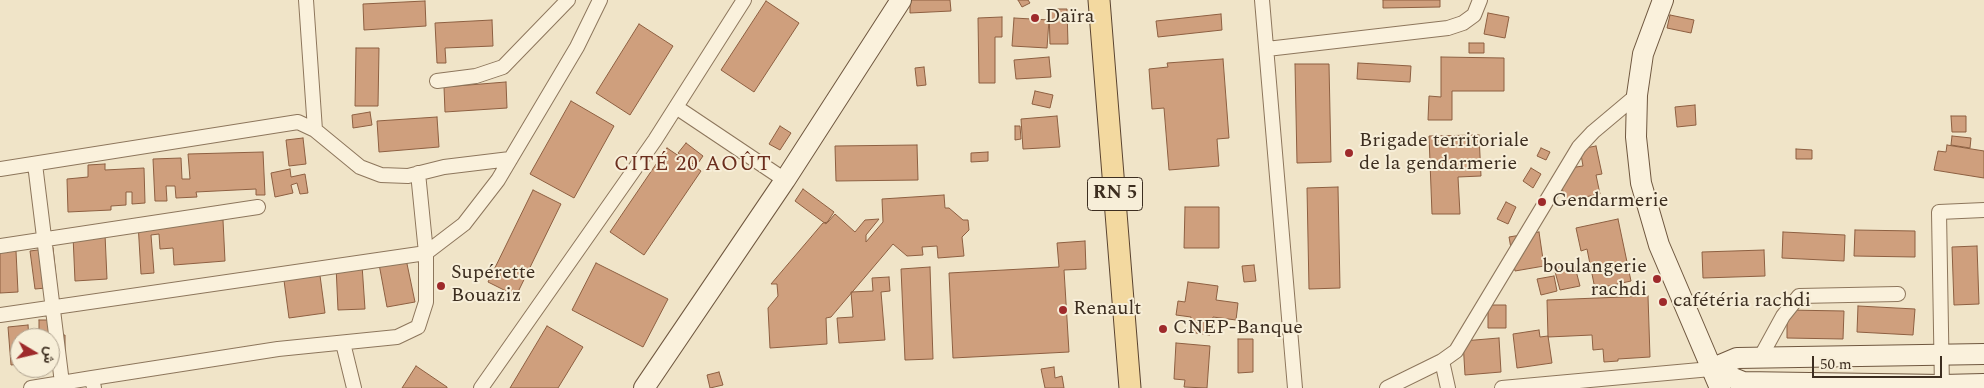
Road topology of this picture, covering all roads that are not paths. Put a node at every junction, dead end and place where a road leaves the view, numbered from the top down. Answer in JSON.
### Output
{"nodes":[{"id":1,"x":306,"y":0,"type":"edge"},
{"id":2,"x":568,"y":0,"type":"edge"},
{"id":3,"x":600,"y":0,"type":"edge"},
{"id":4,"x":744,"y":0,"type":"edge"},
{"id":5,"x":901,"y":0,"type":"edge"},
{"id":6,"x":1099,"y":0,"type":"edge"},
{"id":7,"x":1262,"y":0,"type":"edge"},
{"id":8,"x":1480,"y":0,"type":"edge"},
{"id":9,"x":1663,"y":0,"type":"edge"},
{"id":10,"x":1267,"y":49,"type":"junction"},
{"id":11,"x":437,"y":81,"type":"dead end"},
{"id":12,"x":1637,"y":95,"type":"junction"},
{"id":13,"x":676,"y":107,"type":"junction"},
{"id":14,"x":315,"y":130,"type":"junction"},
{"id":15,"x":510,"y":159,"type":"junction"},
{"id":16,"x":35,"y":164,"type":"junction"},
{"id":17,"x":0,"y":169,"type":"edge"},
{"id":18,"x":418,"y":173,"type":"junction"},
{"id":19,"x":785,"y":180,"type":"junction"},
{"id":20,"x":258,"y":207,"type":"dead end"},
{"id":21,"x":1984,"y":210,"type":"edge"},
{"id":22,"x":44,"y":238,"type":"junction"},
{"id":23,"x":0,"y":246,"type":"edge"},
{"id":24,"x":426,"y":253,"type":"junction"},
{"id":25,"x":1898,"y":294,"type":"dead end"},
{"id":26,"x":53,"y":307,"type":"junction"},
{"id":27,"x":0,"y":315,"type":"edge"},
{"id":28,"x":342,"y":343,"type":"junction"},
{"id":29,"x":1984,"y":354,"type":"edge"},
{"id":30,"x":1940,"y":356,"type":"junction"},
{"id":31,"x":1760,"y":358,"type":"junction"},
{"id":32,"x":1442,"y":361,"type":"junction"},
{"id":33,"x":1711,"y":369,"type":"junction"},
{"id":34,"x":62,"y":383,"type":"junction"},
{"id":35,"x":93,"y":383,"type":"edge"},
{"id":36,"x":1984,"y":384,"type":"edge"},
{"id":37,"x":1942,"y":386,"type":"edge"},
{"id":38,"x":648,"y":387,"type":"edge"},
{"id":39,"x":31,"y":388,"type":"edge"},
{"id":40,"x":354,"y":388,"type":"edge"},
{"id":41,"x":481,"y":388,"type":"edge"},
{"id":42,"x":1130,"y":388,"type":"edge"},
{"id":43,"x":1295,"y":388,"type":"edge"},
{"id":44,"x":1387,"y":388,"type":"edge"},
{"id":45,"x":1448,"y":388,"type":"edge"},
{"id":46,"x":1502,"y":388,"type":"edge"},
{"id":47,"x":1720,"y":388,"type":"edge"}],
"edges":[{"from":1,"to":14,"type":"street"},
{"from":2,"to":11,"type":"street"},
{"from":3,"to":15,"type":"street"},
{"from":4,"to":13,"type":"street"},
{"from":5,"to":19,"type":"street"},
{"from":6,"to":42,"type":"main road","number":"RN 5"},
{"from":7,"to":10,"type":"street"},
{"from":8,"to":10,"type":"street"},
{"from":9,"to":12,"type":"street"},
{"from":10,"to":43,"type":"street"},
{"from":12,"to":32,"type":"street"},
{"from":12,"to":33,"type":"street"},
{"from":13,"to":19,"type":"street"},
{"from":13,"to":41,"type":"street"},
{"from":14,"to":16,"type":"street"},
{"from":14,"to":18,"type":"street"},
{"from":15,"to":18,"type":"street"},
{"from":15,"to":24,"type":"street"},
{"from":16,"to":17,"type":"street"},
{"from":16,"to":22,"type":"street"},
{"from":18,"to":24,"type":"street"},
{"from":19,"to":38,"type":"street"},
{"from":20,"to":22,"type":"street"},
{"from":21,"to":30,"type":"street"},
{"from":22,"to":23,"type":"street"},
{"from":22,"to":26,"type":"street"},
{"from":24,"to":26,"type":"street"},
{"from":24,"to":28,"type":"street"},
{"from":25,"to":31,"type":"street"},
{"from":26,"to":27,"type":"street"},
{"from":26,"to":34,"type":"street"},
{"from":28,"to":35,"type":"street"},
{"from":28,"to":40,"type":"street"},
{"from":29,"to":30,"type":"street"},
{"from":30,"to":31,"type":"street"},
{"from":30,"to":37,"type":"street"},
{"from":31,"to":33,"type":"street"},
{"from":32,"to":44,"type":"street"},
{"from":32,"to":45,"type":"street"},
{"from":33,"to":37,"type":"street"},
{"from":33,"to":46,"type":"street"},
{"from":33,"to":47,"type":"street"},
{"from":34,"to":35,"type":"street"},
{"from":34,"to":39,"type":"street"},
{"from":36,"to":37,"type":"street"}]}
